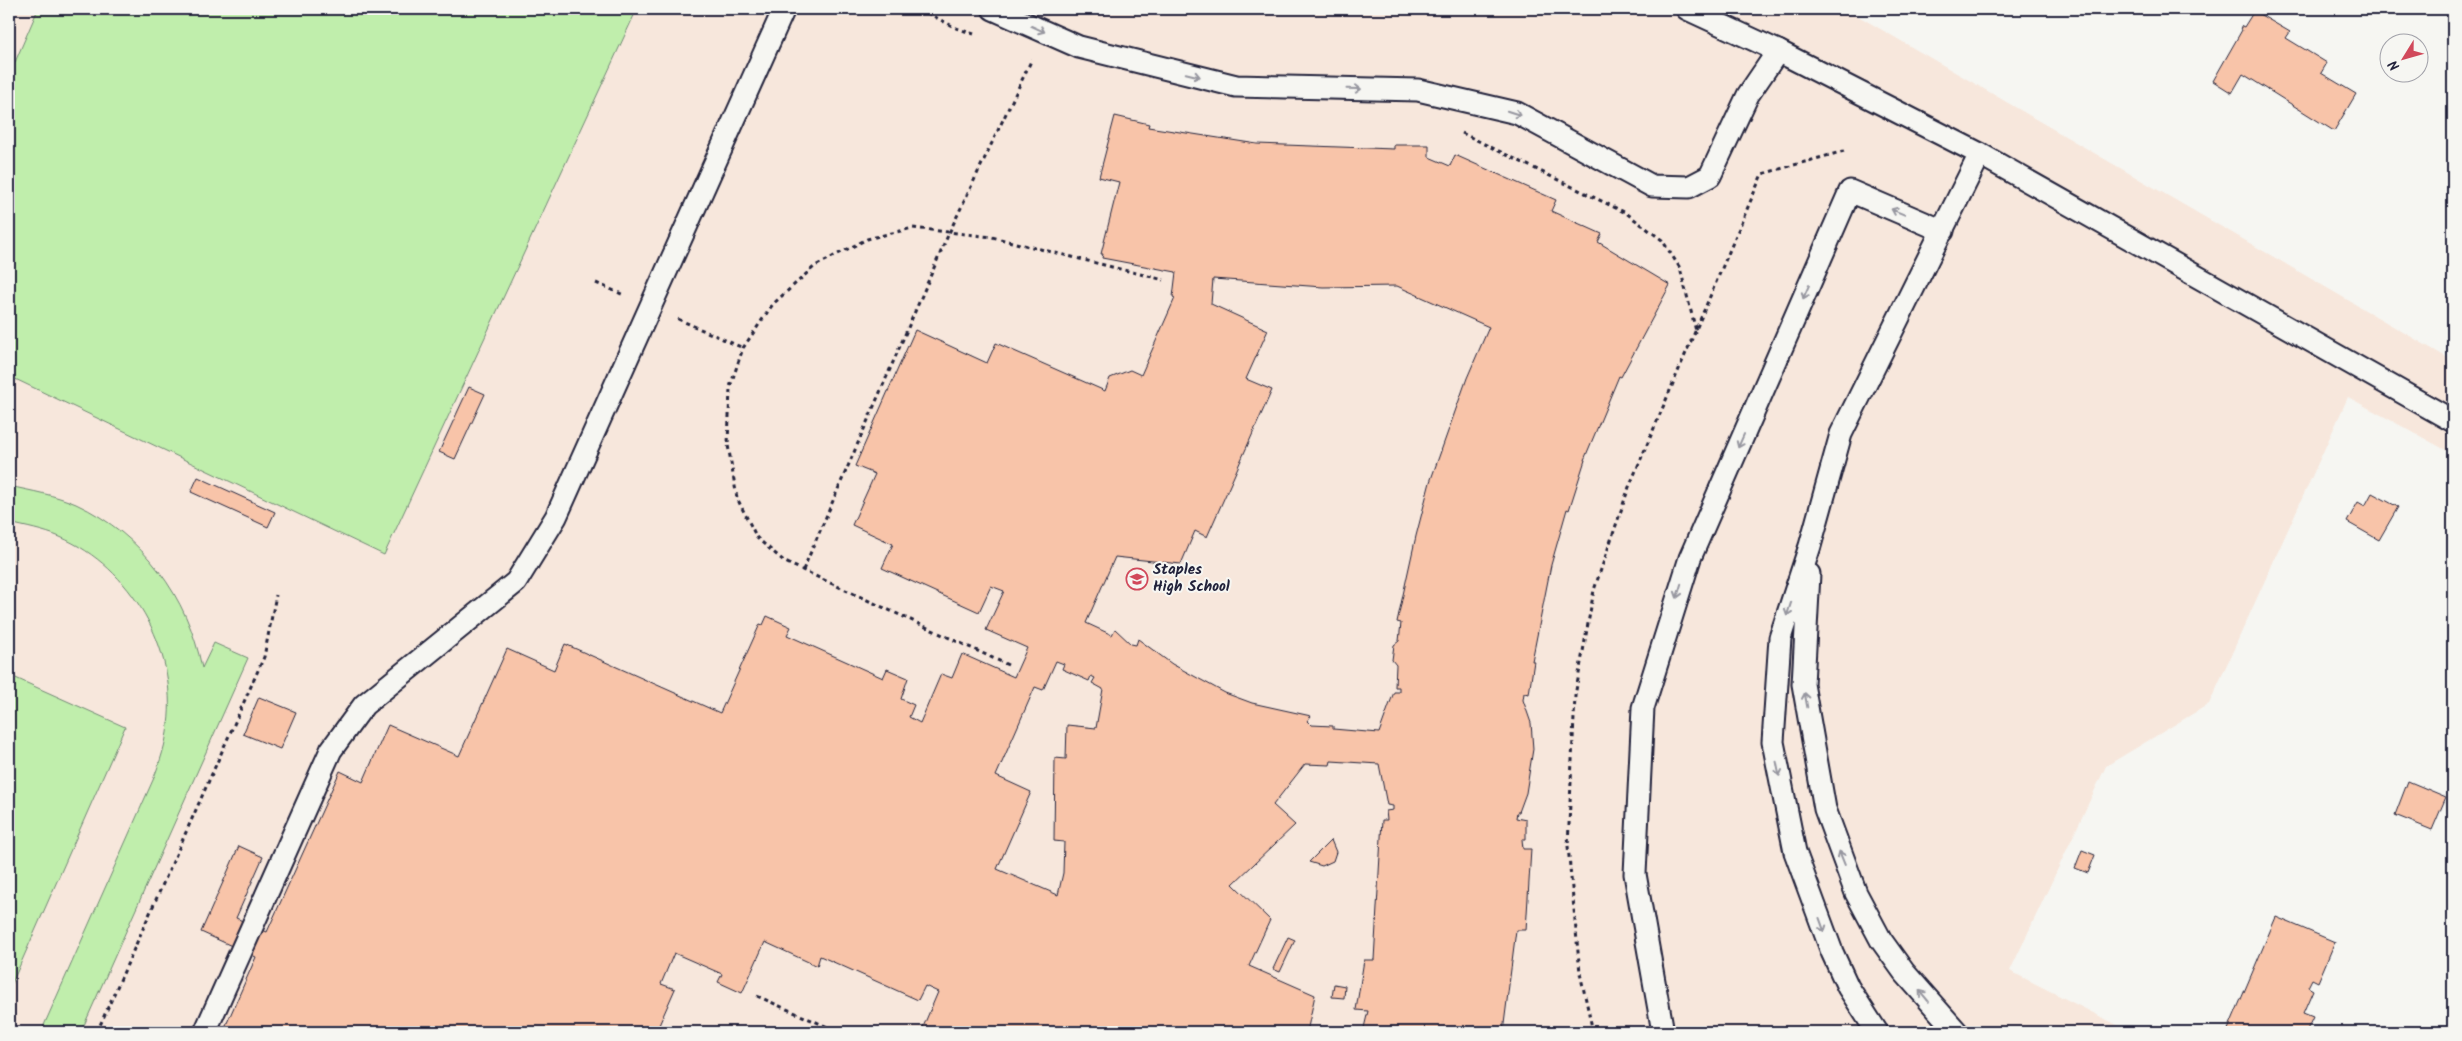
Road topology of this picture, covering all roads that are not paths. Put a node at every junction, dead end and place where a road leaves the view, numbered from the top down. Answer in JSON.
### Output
{"nodes":[{"id":1,"x":784,"y":9,"type":"edge"},
{"id":2,"x":993,"y":9,"type":"edge"},
{"id":3,"x":1687,"y":9,"type":"edge"},
{"id":4,"x":1778,"y":51,"type":"junction"},
{"id":5,"x":1980,"y":154,"type":"junction"},
{"id":6,"x":1942,"y":231,"type":"junction"},
{"id":7,"x":2453,"y":421,"type":"edge"},
{"id":8,"x":1810,"y":546,"type":"junction"},
{"id":9,"x":204,"y":1032,"type":"edge"},
{"id":10,"x":1663,"y":1032,"type":"edge"},
{"id":11,"x":1877,"y":1032,"type":"edge"},
{"id":12,"x":1957,"y":1032,"type":"edge"}],
"edges":[{"from":1,"to":9,"type":"lane"},
{"from":2,"to":4,"type":"lane","one_way":true},
{"from":3,"to":4,"type":"lane"},
{"from":4,"to":5,"type":"lane"},
{"from":5,"to":6,"type":"lane"},
{"from":5,"to":7,"type":"lane"},
{"from":6,"to":8,"type":"lane"},
{"from":6,"to":10,"type":"lane","one_way":true},
{"from":8,"to":11,"type":"lane","one_way":true},
{"from":12,"to":8,"type":"lane","one_way":true}]}
